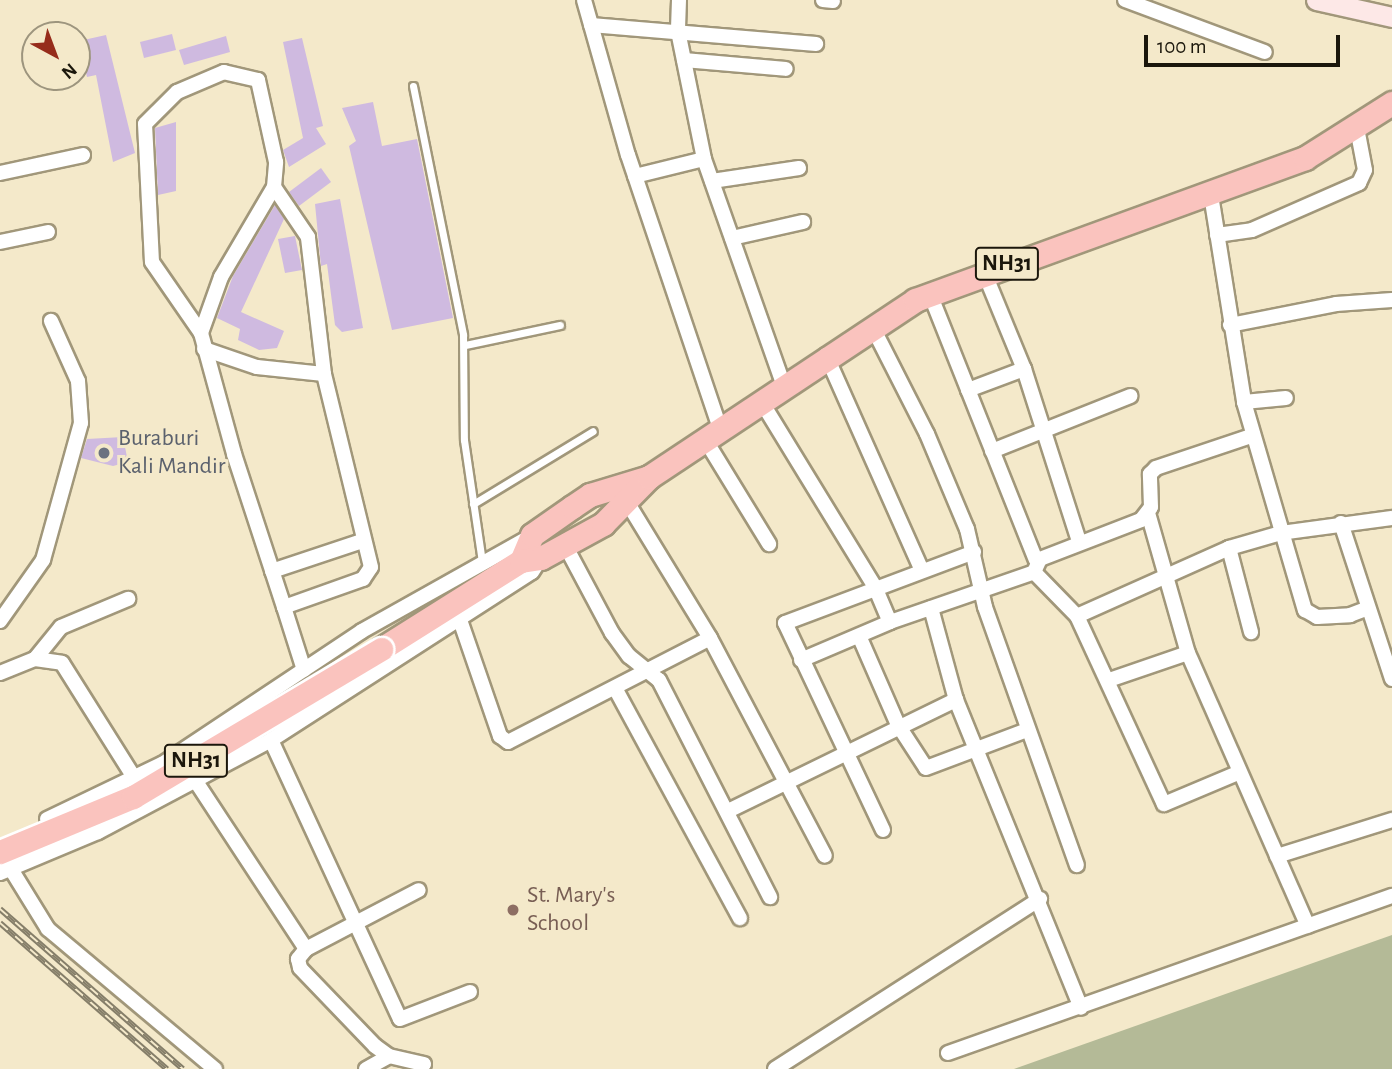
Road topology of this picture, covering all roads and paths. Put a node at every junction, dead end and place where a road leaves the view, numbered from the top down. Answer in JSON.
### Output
{"nodes":[{"id":1,"x":584,"y":0,"type":"edge"},
{"id":2,"x":678,"y":0,"type":"edge"},
{"id":3,"x":1125,"y":0,"type":"edge"},
{"id":4,"x":1316,"y":0,"type":"edge"},
{"id":5,"x":1392,"y":17,"type":"edge"},
{"id":6,"x":591,"y":25,"type":"junction"},
{"id":7,"x":678,"y":31,"type":"junction"},
{"id":8,"x":816,"y":44,"type":"dead end"},
{"id":9,"x":1265,"y":52,"type":"dead end"},
{"id":10,"x":684,"y":60,"type":"junction"},
{"id":11,"x":786,"y":68,"type":"dead end"},
{"id":12,"x":413,"y":86,"type":"dead end"},
{"id":13,"x":1392,"y":103,"type":"edge"},
{"id":14,"x":1357,"y":128,"type":"junction"},
{"id":15,"x":83,"y":155,"type":"dead end"},
{"id":16,"x":704,"y":159,"type":"junction"},
{"id":17,"x":799,"y":168,"type":"dead end"},
{"id":18,"x":0,"y":173,"type":"edge"},
{"id":19,"x":635,"y":176,"type":"junction"},
{"id":20,"x":712,"y":181,"type":"junction"},
{"id":21,"x":274,"y":187,"type":"junction"},
{"id":22,"x":1211,"y":195,"type":"junction"},
{"id":23,"x":803,"y":222,"type":"dead end"},
{"id":24,"x":48,"y":232,"type":"dead end"},
{"id":25,"x":1217,"y":235,"type":"junction"},
{"id":26,"x":732,"y":238,"type":"junction"},
{"id":27,"x":0,"y":242,"type":"edge"},
{"id":28,"x":984,"y":272,"type":"junction"},
{"id":29,"x":930,"y":294,"type":"junction"},
{"id":30,"x":1392,"y":300,"type":"edge"},
{"id":31,"x":51,"y":321,"type":"dead end"},
{"id":32,"x":560,"y":325,"type":"dead end"},
{"id":33,"x":1230,"y":325,"type":"junction"},
{"id":34,"x":872,"y":326,"type":"junction"},
{"id":35,"x":201,"y":333,"type":"junction"},
{"id":36,"x":464,"y":345,"type":"junction"},
{"id":37,"x":204,"y":349,"type":"junction"},
{"id":38,"x":826,"y":355,"type":"junction"},
{"id":39,"x":1024,"y":369,"type":"junction"},
{"id":40,"x":324,"y":374,"type":"junction"},
{"id":41,"x":783,"y":386,"type":"junction"},
{"id":42,"x":968,"y":390,"type":"junction"},
{"id":43,"x":1130,"y":396,"type":"dead end"},
{"id":44,"x":1286,"y":398,"type":"dead end"},
{"id":45,"x":761,"y":401,"type":"junction"},
{"id":46,"x":1244,"y":402,"type":"junction"},
{"id":47,"x":1044,"y":430,"type":"junction"},
{"id":48,"x":593,"y":431,"type":"dead end"},
{"id":49,"x":713,"y":436,"type":"junction"},
{"id":50,"x":1251,"y":436,"type":"junction"},
{"id":51,"x":992,"y":451,"type":"junction"},
{"id":52,"x":649,"y":477,"type":"junction"},
{"id":53,"x":628,"y":502,"type":"junction"},
{"id":54,"x":473,"y":504,"type":"junction"},
{"id":55,"x":572,"y":507,"type":"junction"},
{"id":56,"x":1148,"y":513,"type":"junction"},
{"id":57,"x":1392,"y":518,"type":"edge"},
{"id":58,"x":1341,"y":523,"type":"junction"},
{"id":59,"x":589,"y":532,"type":"junction"},
{"id":60,"x":1281,"y":533,"type":"junction"},
{"id":61,"x":532,"y":535,"type":"junction"},
{"id":62,"x":362,"y":541,"type":"junction"},
{"id":63,"x":1079,"y":541,"type":"junction"},
{"id":64,"x":769,"y":544,"type":"dead end"},
{"id":65,"x":565,"y":545,"type":"junction"},
{"id":66,"x":1229,"y":548,"type":"junction"},
{"id":67,"x":974,"y":552,"type":"junction"},
{"id":68,"x":531,"y":560,"type":"junction"},
{"id":69,"x":482,"y":562,"type":"junction"},
{"id":70,"x":1035,"y":566,"type":"junction"},
{"id":71,"x":922,"y":570,"type":"junction"},
{"id":72,"x":272,"y":571,"type":"junction"},
{"id":73,"x":1169,"y":574,"type":"junction"},
{"id":74,"x":876,"y":587,"type":"junction"},
{"id":75,"x":983,"y":590,"type":"junction"},
{"id":76,"x":128,"y":599,"type":"dead end"},
{"id":77,"x":284,"y":607,"type":"junction"},
{"id":78,"x":931,"y":608,"type":"junction"},
{"id":79,"x":1368,"y":608,"type":"junction"},
{"id":80,"x":1077,"y":616,"type":"junction"},
{"id":81,"x":459,"y":617,"type":"junction"},
{"id":82,"x":0,"y":621,"type":"edge"},
{"id":83,"x":890,"y":622,"type":"junction"},
{"id":84,"x":1251,"y":632,"type":"dead end"},
{"id":85,"x":710,"y":638,"type":"junction"},
{"id":86,"x":860,"y":638,"type":"junction"},
{"id":87,"x":1188,"y":653,"type":"junction"},
{"id":88,"x":35,"y":659,"type":"junction"},
{"id":89,"x":801,"y":660,"type":"junction"},
{"id":90,"x":644,"y":667,"type":"junction"},
{"id":91,"x":304,"y":670,"type":"junction"},
{"id":92,"x":0,"y":673,"type":"edge"},
{"id":93,"x":1392,"y":679,"type":"edge"},
{"id":94,"x":1109,"y":680,"type":"junction"},
{"id":95,"x":615,"y":688,"type":"junction"},
{"id":96,"x":956,"y":700,"type":"junction"},
{"id":97,"x":898,"y":725,"type":"junction"},
{"id":98,"x":1027,"y":730,"type":"junction"},
{"id":99,"x":271,"y":740,"type":"junction"},
{"id":100,"x":977,"y":748,"type":"junction"},
{"id":101,"x":179,"y":752,"type":"junction"},
{"id":102,"x":843,"y":753,"type":"junction"},
{"id":103,"x":1240,"y":772,"type":"junction"},
{"id":104,"x":135,"y":779,"type":"junction"},
{"id":105,"x":196,"y":783,"type":"junction"},
{"id":106,"x":787,"y":783,"type":"junction"},
{"id":107,"x":728,"y":811,"type":"junction"},
{"id":108,"x":47,"y":819,"type":"dead end"},
{"id":109,"x":1392,"y":820,"type":"edge"},
{"id":110,"x":883,"y":830,"type":"dead end"},
{"id":111,"x":825,"y":856,"type":"dead end"},
{"id":112,"x":1277,"y":856,"type":"junction"},
{"id":113,"x":2,"y":860,"type":"edge"},
{"id":114,"x":1077,"y":865,"type":"dead end"},
{"id":115,"x":419,"y":890,"type":"dead end"},
{"id":116,"x":1392,"y":896,"type":"edge"},
{"id":117,"x":771,"y":897,"type":"dead end"},
{"id":118,"x":1040,"y":899,"type":"junction"},
{"id":119,"x":740,"y":918,"type":"dead end"},
{"id":120,"x":357,"y":926,"type":"junction"},
{"id":121,"x":1308,"y":926,"type":"junction"},
{"id":122,"x":306,"y":949,"type":"junction"},
{"id":123,"x":470,"y":992,"type":"dead end"},
{"id":124,"x":1081,"y":1008,"type":"junction"},
{"id":125,"x":948,"y":1053,"type":"dead end"},
{"id":126,"x":389,"y":1056,"type":"junction"},
{"id":127,"x":424,"y":1064,"type":"dead end"},
{"id":128,"x":215,"y":1069,"type":"edge"},
{"id":129,"x":366,"y":1069,"type":"edge"},
{"id":130,"x":775,"y":1069,"type":"edge"}],
"edges":[{"from":1,"to":6,"type":"street"},
{"from":2,"to":7,"type":"street"},
{"from":3,"to":9,"type":"street"},
{"from":4,"to":5,"type":"main road"},
{"from":6,"to":7,"type":"street"},
{"from":6,"to":19,"type":"street"},
{"from":7,"to":8,"type":"street"},
{"from":7,"to":10,"type":"street"},
{"from":10,"to":11,"type":"street"},
{"from":10,"to":16,"type":"street"},
{"from":12,"to":36,"type":"lane"},
{"from":13,"to":14,"type":"highway","number":"NH31"},
{"from":14,"to":22,"type":"highway","number":"NH31"},
{"from":14,"to":25,"type":"street"},
{"from":15,"to":18,"type":"street"},
{"from":16,"to":19,"type":"street"},
{"from":16,"to":20,"type":"street"},
{"from":17,"to":20,"type":"street"},
{"from":19,"to":49,"type":"street"},
{"from":20,"to":26,"type":"street"},
{"from":21,"to":35,"type":"street"},
{"from":21,"to":35,"type":"street"},
{"from":21,"to":40,"type":"street"},
{"from":22,"to":25,"type":"street"},
{"from":22,"to":28,"type":"highway","number":"NH31"},
{"from":23,"to":26,"type":"street"},
{"from":24,"to":27,"type":"street"},
{"from":25,"to":33,"type":"street"},
{"from":26,"to":41,"type":"street"},
{"from":28,"to":29,"type":"highway","number":"NH31"},
{"from":28,"to":39,"type":"street"},
{"from":29,"to":34,"type":"highway","number":"NH31"},
{"from":29,"to":42,"type":"street"},
{"from":30,"to":33,"type":"street"},
{"from":31,"to":82,"type":"street"},
{"from":32,"to":36,"type":"lane"},
{"from":33,"to":46,"type":"street"},
{"from":34,"to":38,"type":"highway","number":"NH31"},
{"from":34,"to":67,"type":"street"},
{"from":35,"to":37,"type":"street"},
{"from":36,"to":54,"type":"lane"},
{"from":37,"to":40,"type":"street"},
{"from":37,"to":72,"type":"street"},
{"from":38,"to":41,"type":"highway","number":"NH31"},
{"from":38,"to":71,"type":"street"},
{"from":39,"to":42,"type":"street"},
{"from":39,"to":47,"type":"street"},
{"from":40,"to":62,"type":"street"},
{"from":41,"to":45,"type":"highway","number":"NH31"},
{"from":42,"to":51,"type":"street"},
{"from":43,"to":47,"type":"street"},
{"from":44,"to":46,"type":"street"},
{"from":45,"to":49,"type":"highway","number":"NH31"},
{"from":45,"to":74,"type":"street"},
{"from":46,"to":50,"type":"street"},
{"from":47,"to":51,"type":"street"},
{"from":47,"to":63,"type":"street"},
{"from":48,"to":54,"type":"lane"},
{"from":49,"to":52,"type":"highway","number":"NH31"},
{"from":49,"to":64,"type":"street"},
{"from":50,"to":56,"type":"street"},
{"from":50,"to":60,"type":"street"},
{"from":51,"to":70,"type":"street"},
{"from":52,"to":53,"type":"highway","number":"NH31"},
{"from":52,"to":55,"type":"highway","number":"NH31"},
{"from":53,"to":59,"type":"highway","number":"NH31"},
{"from":53,"to":85,"type":"street"},
{"from":54,"to":69,"type":"lane"},
{"from":55,"to":59,"type":"highway"},
{"from":55,"to":61,"type":"highway","number":"NH31"},
{"from":56,"to":63,"type":"street"},
{"from":56,"to":73,"type":"street"},
{"from":57,"to":58,"type":"street"},
{"from":58,"to":60,"type":"street"},
{"from":58,"to":79,"type":"street"},
{"from":59,"to":65,"type":"highway","number":"NH31"},
{"from":60,"to":66,"type":"street"},
{"from":60,"to":79,"type":"street"},
{"from":61,"to":68,"type":"highway"},
{"from":61,"to":69,"type":"street"},
{"from":62,"to":72,"type":"street"},
{"from":62,"to":77,"type":"street"},
{"from":63,"to":70,"type":"street"},
{"from":65,"to":68,"type":"highway","number":"NH31"},
{"from":65,"to":90,"type":"street"},
{"from":66,"to":73,"type":"street"},
{"from":66,"to":84,"type":"street"},
{"from":67,"to":71,"type":"street"},
{"from":67,"to":75,"type":"street"},
{"from":68,"to":81,"type":"street"},
{"from":68,"to":113,"type":"highway","number":"NH31","bridge":true},
{"from":69,"to":91,"type":"street"},
{"from":70,"to":75,"type":"street"},
{"from":70,"to":80,"type":"street"},
{"from":71,"to":74,"type":"street"},
{"from":72,"to":77,"type":"street"},
{"from":73,"to":80,"type":"street"},
{"from":73,"to":87,"type":"street"},
{"from":74,"to":83,"type":"street"},
{"from":74,"to":89,"type":"street"},
{"from":75,"to":78,"type":"street"},
{"from":75,"to":98,"type":"street"},
{"from":76,"to":88,"type":"street"},
{"from":77,"to":91,"type":"street"},
{"from":78,"to":83,"type":"street"},
{"from":78,"to":96,"type":"street"},
{"from":79,"to":93,"type":"street"},
{"from":80,"to":94,"type":"street"},
{"from":81,"to":95,"type":"street"},
{"from":81,"to":99,"type":"street"},
{"from":83,"to":86,"type":"street"},
{"from":85,"to":90,"type":"street"},
{"from":85,"to":106,"type":"street"},
{"from":86,"to":89,"type":"street"},
{"from":86,"to":97,"type":"street"},
{"from":87,"to":94,"type":"street"},
{"from":87,"to":103,"type":"street"},
{"from":88,"to":92,"type":"street"},
{"from":88,"to":104,"type":"street"},
{"from":89,"to":102,"type":"street"},
{"from":90,"to":95,"type":"street"},
{"from":90,"to":107,"type":"street"},
{"from":91,"to":101,"type":"street"},
{"from":94,"to":103,"type":"street"},
{"from":95,"to":119,"type":"street"},
{"from":96,"to":97,"type":"street"},
{"from":96,"to":100,"type":"street"},
{"from":97,"to":100,"type":"street"},
{"from":97,"to":102,"type":"street"},
{"from":98,"to":100,"type":"street"},
{"from":98,"to":114,"type":"street"},
{"from":99,"to":105,"type":"street"},
{"from":99,"to":120,"type":"street"},
{"from":100,"to":118,"type":"street"},
{"from":101,"to":104,"type":"street"},
{"from":101,"to":105,"type":"street"},
{"from":102,"to":106,"type":"street"},
{"from":102,"to":110,"type":"street"},
{"from":103,"to":112,"type":"street"},
{"from":104,"to":108,"type":"street"},
{"from":105,"to":113,"type":"street"},
{"from":105,"to":122,"type":"street"},
{"from":106,"to":107,"type":"street"},
{"from":106,"to":111,"type":"street"},
{"from":107,"to":117,"type":"street"},
{"from":109,"to":112,"type":"street"},
{"from":112,"to":121,"type":"street"},
{"from":113,"to":128,"type":"street"},
{"from":115,"to":120,"type":"street"},
{"from":116,"to":121,"type":"street"},
{"from":118,"to":124,"type":"street"},
{"from":118,"to":130,"type":"street"},
{"from":120,"to":122,"type":"street"},
{"from":120,"to":123,"type":"street"},
{"from":121,"to":124,"type":"street"},
{"from":122,"to":126,"type":"street"},
{"from":124,"to":125,"type":"street"},
{"from":126,"to":127,"type":"street"},
{"from":126,"to":129,"type":"street"}]}
